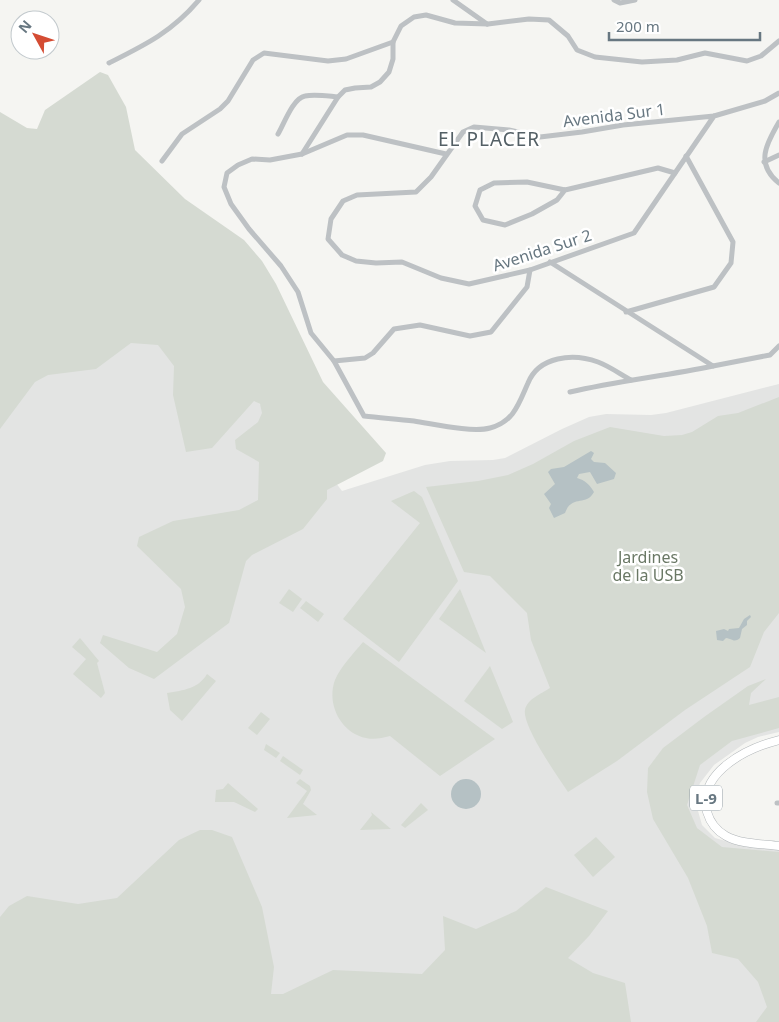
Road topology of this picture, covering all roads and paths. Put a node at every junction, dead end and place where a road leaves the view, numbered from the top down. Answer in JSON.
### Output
{"nodes":[{"id":1,"x":199,"y":0,"type":"edge"},
{"id":2,"x":453,"y":0,"type":"edge"},
{"id":3,"x":614,"y":0,"type":"edge"},
{"id":4,"x":635,"y":0,"type":"edge"},
{"id":5,"x":488,"y":24,"type":"junction"},
{"id":6,"x":779,"y":41,"type":"edge"},
{"id":7,"x":393,"y":42,"type":"junction"},
{"id":8,"x":109,"y":64,"type":"dead end"},
{"id":9,"x":779,"y":93,"type":"edge"},
{"id":10,"x":338,"y":97,"type":"junction"},
{"id":11,"x":714,"y":116,"type":"junction"},
{"id":12,"x":779,"y":122,"type":"edge"},
{"id":13,"x":278,"y":134,"type":"dead end"},
{"id":14,"x":302,"y":154,"type":"junction"},
{"id":15,"x":446,"y":154,"type":"junction"},
{"id":16,"x":779,"y":155,"type":"edge"},
{"id":17,"x":686,"y":156,"type":"junction"},
{"id":18,"x":162,"y":161,"type":"dead end"},
{"id":19,"x":764,"y":162,"type":"junction"},
{"id":20,"x":675,"y":173,"type":"junction"},
{"id":21,"x":779,"y":183,"type":"edge"},
{"id":22,"x":565,"y":190,"type":"junction"},
{"id":23,"x":328,"y":239,"type":"joint"},
{"id":24,"x":550,"y":262,"type":"junction"},
{"id":25,"x":530,"y":270,"type":"junction"},
{"id":26,"x":626,"y":312,"type":"junction"},
{"id":27,"x":779,"y":346,"type":"edge"},
{"id":28,"x":334,"y":361,"type":"junction"},
{"id":29,"x":713,"y":366,"type":"junction"},
{"id":30,"x":631,"y":380,"type":"junction"},
{"id":31,"x":570,"y":392,"type":"dead end"},
{"id":32,"x":779,"y":740,"type":"edge"},
{"id":33,"x":779,"y":846,"type":"edge"}],
"edges":[{"from":1,"to":8,"type":"street"},
{"from":2,"to":5,"type":"street"},
{"from":3,"to":4,"type":"street"},
{"from":5,"to":6,"type":"street"},
{"from":5,"to":7,"type":"street"},
{"from":7,"to":10,"type":"street"},
{"from":7,"to":18,"type":"street"},
{"from":9,"to":11,"type":"street","name":"Avenida Sur 1"},
{"from":10,"to":13,"type":"street"},
{"from":10,"to":14,"type":"street"},
{"from":11,"to":15,"type":"street","name":"Avenida Sur 1"},
{"from":11,"to":17,"type":"street","name":"Avenida Sur 2"},
{"from":12,"to":19,"type":"street"},
{"from":14,"to":15,"type":"street"},
{"from":14,"to":28,"type":"street"},
{"from":15,"to":23,"type":"street","name":"Avenida Sur 1"},
{"from":16,"to":19,"type":"street"},
{"from":17,"to":20,"type":"street","name":"Avenida Sur 2"},
{"from":17,"to":26,"type":"street"},
{"from":19,"to":21,"type":"street"},
{"from":20,"to":22,"type":"street"},
{"from":20,"to":24,"type":"street","name":"Avenida Sur 2"},
{"from":22,"to":22,"type":"street"},
{"from":23,"to":25,"type":"street","name":"Avenida Sur 2"},
{"from":24,"to":25,"type":"street","name":"Avenida Sur 2"},
{"from":24,"to":26,"type":"street"},
{"from":25,"to":28,"type":"street"},
{"from":26,"to":29,"type":"street"},
{"from":27,"to":29,"type":"street"},
{"from":28,"to":30,"type":"street"},
{"from":29,"to":30,"type":"street"},
{"from":30,"to":31,"type":"street"},
{"from":32,"to":33,"type":"main road","number":"L-9"}]}
